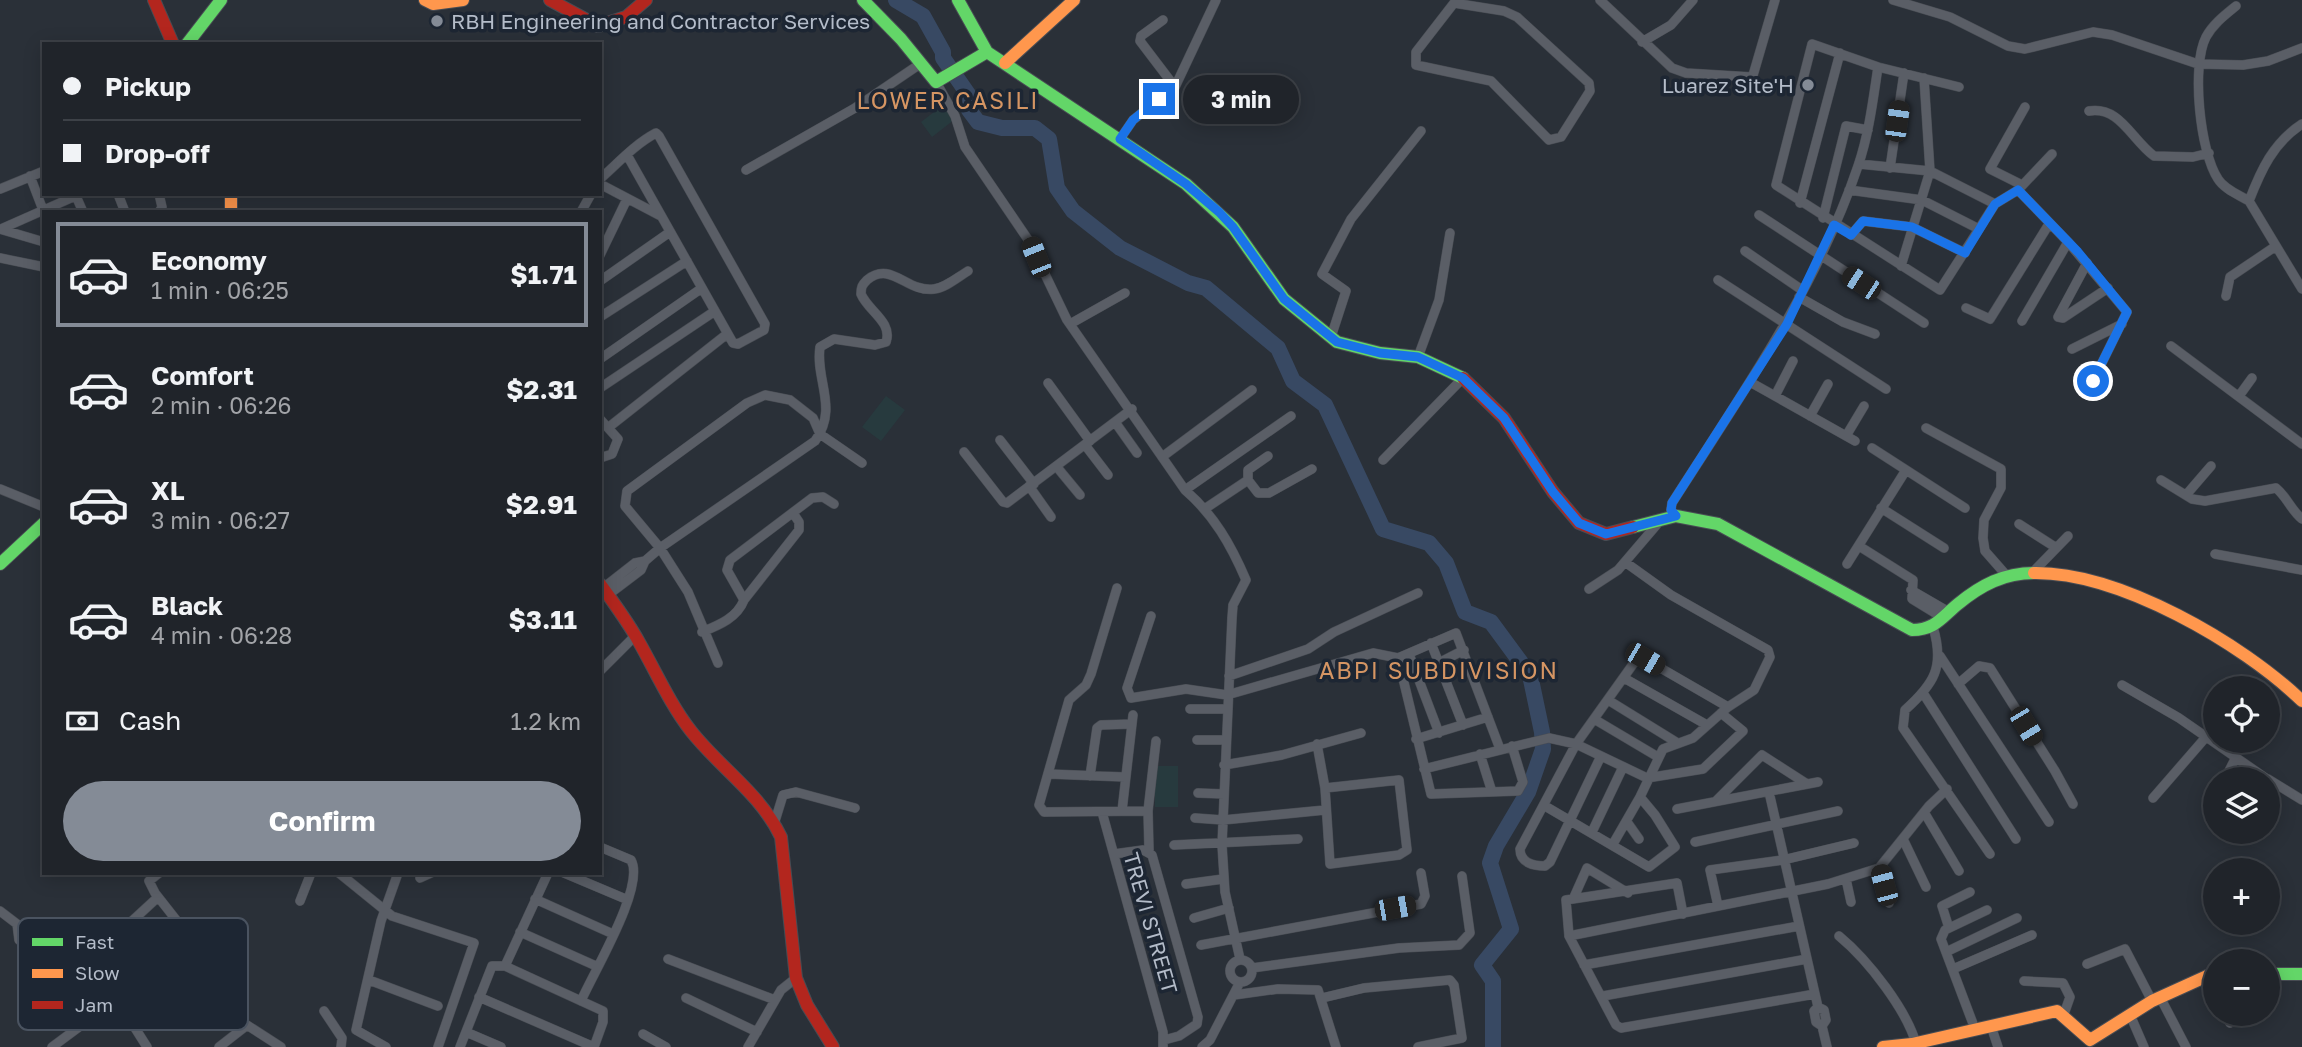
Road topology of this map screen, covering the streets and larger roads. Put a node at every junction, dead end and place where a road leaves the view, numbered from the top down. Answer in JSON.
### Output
{"nodes":[{"id":1,"x":154,"y":0,"type":"edge"},
{"id":2,"x":221,"y":0,"type":"edge"},
{"id":3,"x":425,"y":0,"type":"edge"},
{"id":4,"x":463,"y":0,"type":"edge"},
{"id":5,"x":550,"y":0,"type":"edge"},
{"id":6,"x":646,"y":0,"type":"edge"},
{"id":7,"x":863,"y":0,"type":"edge"},
{"id":8,"x":958,"y":0,"type":"edge"},
{"id":9,"x":1074,"y":0,"type":"edge"},
{"id":10,"x":1216,"y":0,"type":"edge"},
{"id":11,"x":1600,"y":0,"type":"edge"},
{"id":12,"x":1775,"y":0,"type":"edge"},
{"id":13,"x":1894,"y":0,"type":"edge"},
{"id":14,"x":1691,"y":1,"type":"edge"},
{"id":15,"x":1454,"y":2,"type":"edge"},
{"id":16,"x":2236,"y":6,"type":"dead end"},
{"id":17,"x":1163,"y":20,"type":"dead end"},
{"id":18,"x":172,"y":42,"type":"edge"},
{"id":19,"x":189,"y":42,"type":"edge"},
{"id":20,"x":1642,"y":42,"type":"junction"},
{"id":21,"x":2302,"y":48,"type":"edge"},
{"id":22,"x":987,"y":52,"type":"junction"},
{"id":23,"x":1840,"y":53,"type":"junction"},
{"id":24,"x":1006,"y":63,"type":"junction"},
{"id":25,"x":920,"y":64,"type":"junction"},
{"id":26,"x":2198,"y":64,"type":"junction"},
{"id":27,"x":1878,"y":67,"type":"junction"},
{"id":28,"x":1904,"y":73,"type":"junction"},
{"id":29,"x":1752,"y":77,"type":"junction"},
{"id":30,"x":1924,"y":78,"type":"junction"},
{"id":31,"x":941,"y":80,"type":"junction"},
{"id":32,"x":1175,"y":87,"type":"junction"},
{"id":33,"x":1959,"y":87,"type":"dead end"},
{"id":34,"x":1749,"y":89,"type":"dead end"},
{"id":35,"x":2025,"y":107,"type":"dead end"},
{"id":36,"x":2089,"y":111,"type":"dead end"},
{"id":37,"x":2302,"y":124,"type":"edge"},
{"id":38,"x":1868,"y":130,"type":"junction"},
{"id":39,"x":1421,"y":131,"type":"dead end"},
{"id":40,"x":1120,"y":139,"type":"junction"},
{"id":41,"x":2209,"y":153,"type":"junction"},
{"id":42,"x":2052,"y":154,"type":"dead end"},
{"id":43,"x":626,"y":155,"type":"junction"},
{"id":44,"x":1859,"y":164,"type":"junction"},
{"id":45,"x":1890,"y":168,"type":"junction"},
{"id":46,"x":746,"y":170,"type":"dead end"},
{"id":47,"x":1930,"y":171,"type":"junction"},
{"id":48,"x":42,"y":172,"type":"edge"},
{"id":49,"x":30,"y":176,"type":"junction"},
{"id":50,"x":602,"y":180,"type":"edge"},
{"id":51,"x":602,"y":183,"type":"edge"},
{"id":52,"x":2020,"y":188,"type":"junction"},
{"id":53,"x":0,"y":189,"type":"edge"},
{"id":54,"x":1849,"y":190,"type":"junction"},
{"id":55,"x":76,"y":196,"type":"edge"},
{"id":56,"x":627,"y":199,"type":"junction"},
{"id":57,"x":1922,"y":200,"type":"junction"},
{"id":58,"x":2249,"y":201,"type":"junction"},
{"id":59,"x":1800,"y":203,"type":"junction"},
{"id":60,"x":1995,"y":204,"type":"junction"},
{"id":61,"x":42,"y":210,"type":"edge"},
{"id":62,"x":43,"y":210,"type":"edge"},
{"id":63,"x":1759,"y":215,"type":"dead end"},
{"id":64,"x":661,"y":216,"type":"junction"},
{"id":65,"x":1823,"y":218,"type":"junction"},
{"id":66,"x":2049,"y":224,"type":"junction"},
{"id":67,"x":1834,"y":225,"type":"junction"},
{"id":68,"x":1912,"y":227,"type":"junction"},
{"id":69,"x":0,"y":229,"type":"edge"},
{"id":70,"x":1979,"y":229,"type":"junction"},
{"id":71,"x":670,"y":232,"type":"junction"},
{"id":72,"x":1450,"y":233,"type":"dead end"},
{"id":73,"x":1851,"y":235,"type":"junction"},
{"id":74,"x":42,"y":241,"type":"edge"},
{"id":75,"x":2068,"y":242,"type":"junction"},
{"id":76,"x":2276,"y":246,"type":"junction"},
{"id":77,"x":602,"y":251,"type":"edge"},
{"id":78,"x":1745,"y":251,"type":"dead end"},
{"id":79,"x":1965,"y":253,"type":"junction"},
{"id":80,"x":1820,"y":256,"type":"junction"},
{"id":81,"x":0,"y":258,"type":"edge"},
{"id":82,"x":687,"y":261,"type":"junction"},
{"id":83,"x":2087,"y":263,"type":"junction"},
{"id":84,"x":1900,"y":266,"type":"junction"},
{"id":85,"x":42,"y":267,"type":"edge"},
{"id":86,"x":968,"y":271,"type":"dead end"},
{"id":87,"x":602,"y":280,"type":"edge"},
{"id":88,"x":1718,"y":280,"type":"dead end"},
{"id":89,"x":702,"y":288,"type":"junction"},
{"id":90,"x":2108,"y":288,"type":"junction"},
{"id":91,"x":2302,"y":289,"type":"edge"},
{"id":92,"x":1125,"y":293,"type":"dead end"},
{"id":93,"x":1801,"y":293,"type":"junction"},
{"id":94,"x":2226,"y":296,"type":"dead end"},
{"id":95,"x":1966,"y":308,"type":"dead end"},
{"id":96,"x":715,"y":311,"type":"junction"},
{"id":97,"x":602,"y":316,"type":"edge"},
{"id":98,"x":2022,"y":321,"type":"dead end"},
{"id":99,"x":1924,"y":323,"type":"dead end"},
{"id":100,"x":1070,"y":324,"type":"junction"},
{"id":101,"x":1787,"y":324,"type":"junction"},
{"id":102,"x":2122,"y":324,"type":"junction"},
{"id":103,"x":727,"y":334,"type":"junction"},
{"id":104,"x":1875,"y":334,"type":"dead end"},
{"id":105,"x":1331,"y":337,"type":"junction"},
{"id":106,"x":2171,"y":346,"type":"dead end"},
{"id":107,"x":2071,"y":349,"type":"dead end"},
{"id":108,"x":1418,"y":357,"type":"junction"},
{"id":109,"x":602,"y":358,"type":"edge"},
{"id":110,"x":1793,"y":361,"type":"dead end"},
{"id":111,"x":1463,"y":378,"type":"junction"},
{"id":112,"x":2252,"y":378,"type":"dead end"},
{"id":113,"x":2093,"y":381,"type":"dead end"},
{"id":114,"x":1750,"y":382,"type":"junction"},
{"id":115,"x":1048,"y":383,"type":"dead end"},
{"id":116,"x":1828,"y":384,"type":"dead end"},
{"id":117,"x":602,"y":387,"type":"edge"},
{"id":118,"x":1886,"y":389,"type":"dead end"},
{"id":119,"x":1252,"y":390,"type":"dead end"},
{"id":120,"x":1774,"y":396,"type":"junction"},
{"id":121,"x":2239,"y":396,"type":"junction"},
{"id":122,"x":1864,"y":406,"type":"dead end"},
{"id":123,"x":1132,"y":409,"type":"junction"},
{"id":124,"x":1291,"y":416,"type":"dead end"},
{"id":125,"x":1810,"y":416,"type":"junction"},
{"id":126,"x":602,"y":421,"type":"edge"},
{"id":127,"x":1115,"y":422,"type":"junction"},
{"id":128,"x":609,"y":427,"type":"junction"},
{"id":129,"x":1926,"y":428,"type":"dead end"},
{"id":130,"x":820,"y":434,"type":"junction"},
{"id":131,"x":1846,"y":436,"type":"junction"},
{"id":132,"x":1000,"y":440,"type":"dead end"},
{"id":133,"x":1855,"y":441,"type":"dead end"},
{"id":134,"x":1088,"y":443,"type":"junction"},
{"id":135,"x":2302,"y":444,"type":"edge"},
{"id":136,"x":1872,"y":448,"type":"dead end"},
{"id":137,"x":964,"y":452,"type":"dead end"},
{"id":138,"x":1137,"y":453,"type":"dead end"},
{"id":139,"x":1268,"y":456,"type":"dead end"},
{"id":140,"x":602,"y":457,"type":"edge"},
{"id":141,"x":1162,"y":457,"type":"junction"},
{"id":142,"x":1383,"y":460,"type":"dead end"},
{"id":143,"x":862,"y":464,"type":"dead end"},
{"id":144,"x":1056,"y":466,"type":"junction"},
{"id":145,"x":2210,"y":466,"type":"dead end"},
{"id":146,"x":1311,"y":469,"type":"dead end"},
{"id":147,"x":1906,"y":470,"type":"junction"},
{"id":148,"x":1108,"y":475,"type":"dead end"},
{"id":149,"x":1248,"y":480,"type":"junction"},
{"id":150,"x":2161,"y":480,"type":"dead end"},
{"id":151,"x":1031,"y":485,"type":"junction"},
{"id":152,"x":0,"y":489,"type":"edge"},
{"id":153,"x":1185,"y":490,"type":"junction"},
{"id":154,"x":1080,"y":495,"type":"dead end"},
{"id":155,"x":2186,"y":495,"type":"junction"},
{"id":156,"x":834,"y":504,"type":"dead end"},
{"id":157,"x":42,"y":506,"type":"edge"},
{"id":158,"x":1206,"y":508,"type":"junction"},
{"id":159,"x":1881,"y":508,"type":"junction"},
{"id":160,"x":1965,"y":508,"type":"dead end"},
{"id":161,"x":793,"y":513,"type":"junction"},
{"id":162,"x":1676,"y":516,"type":"junction"},
{"id":163,"x":1051,"y":517,"type":"dead end"},
{"id":164,"x":2302,"y":519,"type":"edge"},
{"id":165,"x":1659,"y":522,"type":"junction"},
{"id":166,"x":2020,"y":524,"type":"dead end"},
{"id":167,"x":42,"y":525,"type":"edge"},
{"id":168,"x":2068,"y":536,"type":"dead end"},
{"id":169,"x":1859,"y":545,"type":"junction"},
{"id":170,"x":2055,"y":547,"type":"junction"},
{"id":171,"x":660,"y":548,"type":"junction"},
{"id":172,"x":1944,"y":548,"type":"dead end"},
{"id":173,"x":2215,"y":554,"type":"dead end"},
{"id":174,"x":1625,"y":562,"type":"junction"},
{"id":175,"x":0,"y":564,"type":"edge"},
{"id":176,"x":1847,"y":564,"type":"dead end"},
{"id":177,"x":2302,"y":570,"type":"edge"},
{"id":178,"x":2032,"y":573,"type":"junction"},
{"id":179,"x":2007,"y":576,"type":"junction"},
{"id":180,"x":1117,"y":588,"type":"dead end"},
{"id":181,"x":604,"y":589,"type":"edge"},
{"id":182,"x":1589,"y":589,"type":"dead end"},
{"id":183,"x":1418,"y":593,"type":"dead end"},
{"id":184,"x":744,"y":600,"type":"junction"},
{"id":185,"x":1946,"y":615,"type":"junction"},
{"id":186,"x":1151,"y":616,"type":"dead end"},
{"id":187,"x":1933,"y":627,"type":"junction"},
{"id":188,"x":702,"y":632,"type":"junction"},
{"id":189,"x":635,"y":636,"type":"junction"},
{"id":190,"x":1431,"y":643,"type":"junction"},
{"id":191,"x":1464,"y":650,"type":"junction"},
{"id":192,"x":1409,"y":654,"type":"junction"},
{"id":193,"x":1940,"y":656,"type":"junction"},
{"id":194,"x":1398,"y":658,"type":"junction"},
{"id":195,"x":1439,"y":662,"type":"junction"},
{"id":196,"x":718,"y":663,"type":"dead end"},
{"id":197,"x":602,"y":669,"type":"edge"},
{"id":198,"x":1417,"y":674,"type":"junction"},
{"id":199,"x":1229,"y":677,"type":"junction"},
{"id":200,"x":1624,"y":678,"type":"junction"},
{"id":201,"x":1958,"y":684,"type":"junction"},
{"id":202,"x":2122,"y":685,"type":"dead end"},
{"id":203,"x":1923,"y":693,"type":"junction"},
{"id":204,"x":1227,"y":695,"type":"junction"},
{"id":205,"x":1608,"y":700,"type":"junction"},
{"id":206,"x":2302,"y":701,"type":"edge"},
{"id":207,"x":1190,"y":709,"type":"dead end"},
{"id":208,"x":1226,"y":709,"type":"junction"},
{"id":209,"x":1724,"y":710,"type":"junction"},
{"id":210,"x":1488,"y":717,"type":"junction"},
{"id":211,"x":1594,"y":719,"type":"junction"},
{"id":212,"x":1463,"y":725,"type":"junction"},
{"id":213,"x":1707,"y":725,"type":"junction"},
{"id":214,"x":1361,"y":733,"type":"dead end"},
{"id":215,"x":1439,"y":733,"type":"junction"},
{"id":216,"x":2203,"y":735,"type":"edge"},
{"id":217,"x":1416,"y":739,"type":"junction"},
{"id":218,"x":1197,"y":740,"type":"dead end"},
{"id":219,"x":1225,"y":740,"type":"junction"},
{"id":220,"x":2203,"y":740,"type":"edge"},
{"id":221,"x":1156,"y":741,"type":"dead end"},
{"id":222,"x":1676,"y":742,"type":"junction"},
{"id":223,"x":1317,"y":744,"type":"junction"},
{"id":224,"x":1576,"y":744,"type":"junction"},
{"id":225,"x":1512,"y":746,"type":"junction"},
{"id":226,"x":1500,"y":749,"type":"junction"},
{"id":227,"x":2230,"y":753,"type":"edge"},
{"id":228,"x":1480,"y":754,"type":"junction"},
{"id":229,"x":1601,"y":756,"type":"junction"},
{"id":230,"x":1658,"y":757,"type":"junction"},
{"id":231,"x":2236,"y":757,"type":"junction"},
{"id":232,"x":1224,"y":765,"type":"junction"},
{"id":233,"x":1623,"y":767,"type":"junction"},
{"id":234,"x":2231,"y":767,"type":"edge"},
{"id":235,"x":2250,"y":767,"type":"edge"},
{"id":236,"x":1424,"y":769,"type":"junction"},
{"id":237,"x":1049,"y":774,"type":"junction"},
{"id":238,"x":1090,"y":776,"type":"junction"},
{"id":239,"x":1125,"y":777,"type":"junction"},
{"id":240,"x":1647,"y":778,"type":"junction"},
{"id":241,"x":1818,"y":782,"type":"dead end"},
{"id":242,"x":1807,"y":784,"type":"junction"},
{"id":243,"x":2280,"y":787,"type":"edge"},
{"id":244,"x":1325,"y":788,"type":"junction"},
{"id":245,"x":1947,"y":789,"type":"junction"},
{"id":246,"x":1493,"y":792,"type":"junction"},
{"id":247,"x":1769,"y":792,"type":"junction"},
{"id":248,"x":1198,"y":793,"type":"dead end"},
{"id":249,"x":1224,"y":794,"type":"junction"},
{"id":250,"x":1640,"y":797,"type":"junction"},
{"id":251,"x":2153,"y":798,"type":"dead end"},
{"id":252,"x":2302,"y":800,"type":"edge"},
{"id":253,"x":1716,"y":801,"type":"junction"},
{"id":254,"x":2073,"y":804,"type":"dead end"},
{"id":255,"x":1545,"y":806,"type":"junction"},
{"id":256,"x":855,"y":808,"type":"dead end"},
{"id":257,"x":1677,"y":809,"type":"dead end"},
{"id":258,"x":1325,"y":810,"type":"junction"},
{"id":259,"x":1122,"y":811,"type":"junction"},
{"id":260,"x":1148,"y":811,"type":"junction"},
{"id":261,"x":1839,"y":811,"type":"dead end"},
{"id":262,"x":1102,"y":812,"type":"junction"},
{"id":263,"x":1924,"y":812,"type":"junction"},
{"id":264,"x":1195,"y":818,"type":"dead end"},
{"id":265,"x":1223,"y":820,"type":"junction"},
{"id":266,"x":1571,"y":820,"type":"junction"},
{"id":267,"x":775,"y":821,"type":"junction"},
{"id":268,"x":2049,"y":821,"type":"dead end"},
{"id":269,"x":1627,"y":822,"type":"junction"},
{"id":270,"x":1775,"y":827,"type":"junction"},
{"id":271,"x":1592,"y":832,"type":"junction"},
{"id":272,"x":1298,"y":839,"type":"dead end"},
{"id":273,"x":1639,"y":839,"type":"dead end"},
{"id":274,"x":1903,"y":839,"type":"junction"},
{"id":275,"x":2016,"y":839,"type":"dead end"},
{"id":276,"x":1695,"y":842,"type":"dead end"},
{"id":277,"x":1854,"y":843,"type":"dead end"},
{"id":278,"x":1613,"y":844,"type":"junction"},
{"id":279,"x":1174,"y":845,"type":"dead end"},
{"id":280,"x":1222,"y":845,"type":"junction"},
{"id":281,"x":602,"y":848,"type":"edge"},
{"id":282,"x":1149,"y":850,"type":"junction"},
{"id":283,"x":1114,"y":854,"type":"junction"},
{"id":284,"x":1990,"y":854,"type":"dead end"},
{"id":285,"x":1783,"y":860,"type":"junction"},
{"id":286,"x":1879,"y":868,"type":"junction"},
{"id":287,"x":1959,"y":871,"type":"dead end"},
{"id":288,"x":1421,"y":873,"type":"dead end"},
{"id":289,"x":156,"y":875,"type":"edge"},
{"id":290,"x":311,"y":875,"type":"edge"},
{"id":291,"x":343,"y":875,"type":"edge"},
{"id":292,"x":397,"y":875,"type":"edge"},
{"id":293,"x":427,"y":875,"type":"edge"},
{"id":294,"x":547,"y":875,"type":"edge"},
{"id":295,"x":569,"y":875,"type":"edge"},
{"id":296,"x":1462,"y":876,"type":"dead end"},
{"id":297,"x":420,"y":878,"type":"dead end"},
{"id":298,"x":1223,"y":879,"type":"junction"},
{"id":299,"x":1846,"y":879,"type":"junction"},
{"id":300,"x":1186,"y":884,"type":"dead end"},
{"id":301,"x":1926,"y":887,"type":"dead end"},
{"id":302,"x":1628,"y":892,"type":"junction"},
{"id":303,"x":1790,"y":892,"type":"junction"},
{"id":304,"x":1970,"y":892,"type":"dead end"},
{"id":305,"x":1574,"y":897,"type":"junction"},
{"id":306,"x":157,"y":898,"type":"junction"},
{"id":307,"x":535,"y":899,"type":"junction"},
{"id":308,"x":628,"y":900,"type":"junction"},
{"id":309,"x":300,"y":901,"type":"dead end"},
{"id":310,"x":1852,"y":902,"type":"dead end"},
{"id":311,"x":1889,"y":903,"type":"dead end"},
{"id":312,"x":1718,"y":906,"type":"junction"},
{"id":313,"x":1229,"y":908,"type":"junction"},
{"id":314,"x":1987,"y":910,"type":"dead end"},
{"id":315,"x":0,"y":911,"type":"edge"},
{"id":316,"x":385,"y":912,"type":"junction"},
{"id":317,"x":1682,"y":914,"type":"junction"},
{"id":318,"x":137,"y":918,"type":"edge"},
{"id":319,"x":174,"y":918,"type":"edge"},
{"id":320,"x":1194,"y":918,"type":"dead end"},
{"id":321,"x":2017,"y":918,"type":"dead end"},
{"id":322,"x":1799,"y":926,"type":"junction"},
{"id":323,"x":1949,"y":928,"type":"junction"},
{"id":324,"x":18,"y":932,"type":"edge"},
{"id":325,"x":520,"y":932,"type":"junction"},
{"id":326,"x":614,"y":934,"type":"junction"},
{"id":327,"x":2032,"y":935,"type":"dead end"},
{"id":328,"x":1236,"y":936,"type":"junction"},
{"id":329,"x":1569,"y":936,"type":"junction"},
{"id":330,"x":1839,"y":936,"type":"dead end"},
{"id":331,"x":1201,"y":945,"type":"dead end"},
{"id":332,"x":1946,"y":952,"type":"junction"},
{"id":333,"x":1807,"y":959,"type":"junction"},
{"id":334,"x":668,"y":960,"type":"dead end"},
{"id":335,"x":1240,"y":960,"type":"junction"},
{"id":336,"x":2087,"y":964,"type":"dead end"},
{"id":337,"x":1584,"y":965,"type":"junction"},
{"id":338,"x":505,"y":966,"type":"junction"},
{"id":339,"x":596,"y":966,"type":"junction"},
{"id":340,"x":1252,"y":968,"type":"junction"},
{"id":341,"x":1954,"y":970,"type":"junction"},
{"id":342,"x":2280,"y":974,"type":"edge"},
{"id":343,"x":2302,"y":974,"type":"edge"},
{"id":344,"x":796,"y":978,"type":"junction"},
{"id":345,"x":2203,"y":978,"type":"edge"},
{"id":346,"x":369,"y":980,"type":"junction"},
{"id":347,"x":2024,"y":981,"type":"dead end"},
{"id":348,"x":1240,"y":982,"type":"junction"},
{"id":349,"x":1815,"y":994,"type":"junction"},
{"id":350,"x":1234,"y":995,"type":"junction"},
{"id":351,"x":1603,"y":996,"type":"junction"},
{"id":352,"x":479,"y":997,"type":"junction"},
{"id":353,"x":686,"y":998,"type":"dead end"},
{"id":354,"x":1322,"y":998,"type":"junction"},
{"id":355,"x":2156,"y":999,"type":"junction"},
{"id":356,"x":581,"y":1000,"type":"junction"},
{"id":357,"x":775,"y":1000,"type":"junction"},
{"id":358,"x":438,"y":1006,"type":"dead end"},
{"id":359,"x":324,"y":1011,"type":"dead end"},
{"id":360,"x":2064,"y":1014,"type":"junction"},
{"id":361,"x":2131,"y":1017,"type":"junction"},
{"id":362,"x":1991,"y":1026,"type":"junction"},
{"id":363,"x":248,"y":1027,"type":"edge"},
{"id":364,"x":76,"y":1030,"type":"edge"},
{"id":365,"x":136,"y":1030,"type":"edge"},
{"id":366,"x":241,"y":1030,"type":"edge"},
{"id":367,"x":1975,"y":1030,"type":"junction"},
{"id":368,"x":466,"y":1032,"type":"junction"},
{"id":369,"x":757,"y":1032,"type":"junction"},
{"id":370,"x":643,"y":1034,"type":"dead end"},
{"id":371,"x":1953,"y":1041,"type":"edge"},
{"id":372,"x":2096,"y":1042,"type":"edge"},
{"id":373,"x":1165,"y":1044,"type":"edge"},
{"id":374,"x":1917,"y":1045,"type":"edge"},
{"id":375,"x":52,"y":1047,"type":"edge"},
{"id":376,"x":147,"y":1047,"type":"edge"},
{"id":377,"x":219,"y":1047,"type":"edge"},
{"id":378,"x":281,"y":1047,"type":"edge"},
{"id":379,"x":341,"y":1047,"type":"edge"},
{"id":380,"x":386,"y":1047,"type":"edge"},
{"id":381,"x":438,"y":1047,"type":"edge"},
{"id":382,"x":460,"y":1047,"type":"edge"},
{"id":383,"x":500,"y":1047,"type":"edge"},
{"id":384,"x":594,"y":1047,"type":"edge"},
{"id":385,"x":666,"y":1047,"type":"edge"},
{"id":386,"x":748,"y":1047,"type":"edge"},
{"id":387,"x":833,"y":1047,"type":"edge"},
{"id":388,"x":1202,"y":1047,"type":"edge"},
{"id":389,"x":1336,"y":1047,"type":"edge"},
{"id":390,"x":1418,"y":1047,"type":"edge"},
{"id":391,"x":1827,"y":1047,"type":"edge"},
{"id":392,"x":1883,"y":1047,"type":"edge"},
{"id":393,"x":1998,"y":1047,"type":"edge"},
{"id":394,"x":2144,"y":1047,"type":"edge"},
{"id":395,"x":2186,"y":1047,"type":"edge"}],
"edges":[{"from":1,"to":18,"type":"street"},
{"from":2,"to":19,"type":"street"},
{"from":3,"to":4,"type":"street"},
{"from":5,"to":6,"type":"street"},
{"from":7,"to":25,"type":"street"},
{"from":8,"to":22,"type":"street"},
{"from":9,"to":24,"type":"street"},
{"from":10,"to":32,"type":"street"},
{"from":11,"to":20,"type":"street"},
{"from":12,"to":29,"type":"street"},
{"from":13,"to":26,"type":"street"},
{"from":14,"to":20,"type":"street"},
{"from":15,"to":15,"type":"street"},
{"from":16,"to":26,"type":"street"},
{"from":17,"to":32,"type":"street"},
{"from":20,"to":29,"type":"street"},
{"from":21,"to":26,"type":"street"},
{"from":22,"to":24,"type":"street"},
{"from":22,"to":31,"type":"street"},
{"from":23,"to":27,"type":"street"},
{"from":23,"to":59,"type":"street"},
{"from":23,"to":59,"type":"street"},
{"from":24,"to":40,"type":"street"},
{"from":25,"to":31,"type":"street"},
{"from":25,"to":46,"type":"street"},
{"from":26,"to":41,"type":"street"},
{"from":27,"to":28,"type":"street"},
{"from":27,"to":38,"type":"street"},
{"from":28,"to":30,"type":"street"},
{"from":28,"to":45,"type":"street"},
{"from":29,"to":34,"type":"street"},
{"from":30,"to":33,"type":"street"},
{"from":30,"to":47,"type":"street"},
{"from":31,"to":100,"type":"street"},
{"from":32,"to":40,"type":"street"},
{"from":35,"to":52,"type":"street"},
{"from":36,"to":41,"type":"street"},
{"from":37,"to":58,"type":"street"},
{"from":38,"to":44,"type":"street"},
{"from":38,"to":65,"type":"street"},
{"from":39,"to":105,"type":"street"},
{"from":40,"to":105,"type":"street"},
{"from":41,"to":58,"type":"street"},
{"from":42,"to":52,"type":"street"},
{"from":43,"to":50,"type":"street"},
{"from":43,"to":64,"type":"street"},
{"from":43,"to":103,"type":"street"},
{"from":44,"to":45,"type":"street"},
{"from":44,"to":54,"type":"street"},
{"from":45,"to":47,"type":"street"},
{"from":47,"to":57,"type":"street"},
{"from":47,"to":60,"type":"street"},
{"from":48,"to":49,"type":"street"},
{"from":49,"to":53,"type":"street"},
{"from":49,"to":62,"type":"street"},
{"from":51,"to":56,"type":"street"},
{"from":52,"to":60,"type":"street"},
{"from":52,"to":66,"type":"street"},
{"from":54,"to":57,"type":"street"},
{"from":54,"to":67,"type":"street"},
{"from":55,"to":62,"type":"street"},
{"from":56,"to":64,"type":"street"},
{"from":56,"to":77,"type":"street"},
{"from":57,"to":68,"type":"street"},
{"from":57,"to":70,"type":"street"},
{"from":58,"to":76,"type":"street"},
{"from":59,"to":65,"type":"street"},
{"from":60,"to":70,"type":"street"},
{"from":61,"to":69,"type":"street"},
{"from":63,"to":80,"type":"street"},
{"from":64,"to":71,"type":"street"},
{"from":65,"to":67,"type":"street"},
{"from":66,"to":75,"type":"street"},
{"from":66,"to":95,"type":"street"},
{"from":67,"to":73,"type":"street"},
{"from":67,"to":80,"type":"street"},
{"from":68,"to":73,"type":"street"},
{"from":68,"to":79,"type":"street"},
{"from":68,"to":84,"type":"street"},
{"from":69,"to":74,"type":"street"},
{"from":70,"to":79,"type":"street"},
{"from":71,"to":82,"type":"street"},
{"from":71,"to":87,"type":"street"},
{"from":72,"to":108,"type":"street"},
{"from":73,"to":84,"type":"street"},
{"from":75,"to":83,"type":"street"},
{"from":75,"to":98,"type":"street"},
{"from":76,"to":91,"type":"street"},
{"from":76,"to":94,"type":"street"},
{"from":78,"to":93,"type":"street"},
{"from":79,"to":84,"type":"street"},
{"from":80,"to":93,"type":"street"},
{"from":80,"to":99,"type":"street"},
{"from":81,"to":85,"type":"street"},
{"from":82,"to":89,"type":"street"},
{"from":82,"to":97,"type":"street"},
{"from":83,"to":90,"type":"street"},
{"from":83,"to":90,"type":"street"},
{"from":86,"to":130,"type":"street"},
{"from":88,"to":101,"type":"street"},
{"from":89,"to":96,"type":"street"},
{"from":89,"to":109,"type":"street"},
{"from":90,"to":102,"type":"street"},
{"from":92,"to":100,"type":"street"},
{"from":93,"to":101,"type":"street"},
{"from":93,"to":104,"type":"street"},
{"from":96,"to":103,"type":"street"},
{"from":96,"to":117,"type":"street"},
{"from":100,"to":123,"type":"street"},
{"from":101,"to":114,"type":"street"},
{"from":101,"to":118,"type":"street"},
{"from":102,"to":107,"type":"street"},
{"from":102,"to":113,"type":"street"},
{"from":103,"to":128,"type":"street"},
{"from":105,"to":108,"type":"street"},
{"from":106,"to":121,"type":"street"},
{"from":108,"to":111,"type":"street"},
{"from":110,"to":120,"type":"street"},
{"from":111,"to":142,"type":"street"},
{"from":111,"to":165,"type":"street"},
{"from":112,"to":121,"type":"street"},
{"from":114,"to":120,"type":"street"},
{"from":114,"to":162,"type":"street"},
{"from":115,"to":134,"type":"street"},
{"from":116,"to":125,"type":"street"},
{"from":119,"to":141,"type":"street"},
{"from":120,"to":125,"type":"street"},
{"from":121,"to":135,"type":"street"},
{"from":122,"to":131,"type":"street"},
{"from":123,"to":127,"type":"street"},
{"from":123,"to":141,"type":"street"},
{"from":124,"to":153,"type":"street"},
{"from":125,"to":131,"type":"street"},
{"from":126,"to":128,"type":"street"},
{"from":127,"to":134,"type":"street"},
{"from":127,"to":138,"type":"street"},
{"from":128,"to":140,"type":"street"},
{"from":129,"to":179,"type":"street"},
{"from":130,"to":143,"type":"street"},
{"from":130,"to":171,"type":"street"},
{"from":130,"to":171,"type":"street"},
{"from":131,"to":133,"type":"street"},
{"from":132,"to":151,"type":"street"},
{"from":134,"to":144,"type":"street"},
{"from":134,"to":148,"type":"street"},
{"from":136,"to":147,"type":"street"},
{"from":137,"to":151,"type":"street"},
{"from":139,"to":149,"type":"street"},
{"from":141,"to":153,"type":"street"},
{"from":144,"to":151,"type":"street"},
{"from":144,"to":154,"type":"street"},
{"from":145,"to":155,"type":"street"},
{"from":146,"to":149,"type":"street"},
{"from":147,"to":159,"type":"street"},
{"from":147,"to":160,"type":"street"},
{"from":149,"to":158,"type":"street"},
{"from":150,"to":155,"type":"street"},
{"from":151,"to":163,"type":"street"},
{"from":152,"to":157,"type":"street"},
{"from":153,"to":158,"type":"street"},
{"from":155,"to":164,"type":"street"},
{"from":156,"to":161,"type":"street"},
{"from":158,"to":199,"type":"street"},
{"from":159,"to":169,"type":"street"},
{"from":159,"to":172,"type":"street"},
{"from":161,"to":184,"type":"street"},
{"from":161,"to":184,"type":"street"},
{"from":162,"to":165,"type":"street"},
{"from":162,"to":187,"type":"street"},
{"from":165,"to":174,"type":"street"},
{"from":166,"to":170,"type":"street"},
{"from":167,"to":175,"type":"street"},
{"from":168,"to":170,"type":"street"},
{"from":169,"to":176,"type":"street"},
{"from":169,"to":185,"type":"street"},
{"from":170,"to":178,"type":"street"},
{"from":171,"to":181,"type":"street"},
{"from":171,"to":188,"type":"street"},
{"from":173,"to":177,"type":"street"},
{"from":174,"to":182,"type":"street"},
{"from":174,"to":209,"type":"street"},
{"from":178,"to":179,"type":"street"},
{"from":178,"to":206,"type":"street"},
{"from":179,"to":185,"type":"street"},
{"from":180,"to":237,"type":"street"},
{"from":181,"to":189,"type":"street"},
{"from":183,"to":199,"type":"street"},
{"from":184,"to":188,"type":"street"},
{"from":185,"to":187,"type":"street"},
{"from":186,"to":204,"type":"street"},
{"from":187,"to":193,"type":"street"},
{"from":188,"to":196,"type":"street"},
{"from":189,"to":197,"type":"street"},
{"from":189,"to":267,"type":"street"},
{"from":190,"to":191,"type":"street"},
{"from":190,"to":192,"type":"street"},
{"from":190,"to":195,"type":"street"},
{"from":191,"to":195,"type":"street"},
{"from":191,"to":210,"type":"street"},
{"from":192,"to":194,"type":"street"},
{"from":192,"to":198,"type":"street"},
{"from":193,"to":201,"type":"street"},
{"from":193,"to":203,"type":"street"},
{"from":194,"to":204,"type":"street"},
{"from":194,"to":217,"type":"street"},
{"from":195,"to":198,"type":"street"},
{"from":195,"to":212,"type":"street"},
{"from":198,"to":215,"type":"street"},
{"from":199,"to":204,"type":"street"},
{"from":200,"to":205,"type":"street"},
{"from":200,"to":209,"type":"street"},
{"from":200,"to":213,"type":"street"},
{"from":201,"to":254,"type":"street"},
{"from":201,"to":268,"type":"street"},
{"from":202,"to":216,"type":"street"},
{"from":203,"to":245,"type":"street"},
{"from":203,"to":275,"type":"street"},
{"from":204,"to":208,"type":"street"},
{"from":205,"to":211,"type":"street"},
{"from":205,"to":222,"type":"street"},
{"from":207,"to":208,"type":"street"},
{"from":208,"to":219,"type":"street"},
{"from":209,"to":213,"type":"street"},
{"from":209,"to":240,"type":"street"},
{"from":210,"to":212,"type":"street"},
{"from":210,"to":226,"type":"street"},
{"from":211,"to":224,"type":"street"},
{"from":211,"to":230,"type":"street"},
{"from":212,"to":215,"type":"street"},
{"from":213,"to":222,"type":"street"},
{"from":214,"to":223,"type":"street"},
{"from":215,"to":217,"type":"street"},
{"from":217,"to":236,"type":"street"},
{"from":218,"to":219,"type":"street"},
{"from":219,"to":232,"type":"street"},
{"from":220,"to":251,"type":"street"},
{"from":221,"to":260,"type":"street"},
{"from":222,"to":230,"type":"street"},
{"from":223,"to":232,"type":"street"},
{"from":223,"to":244,"type":"street"},
{"from":224,"to":225,"type":"street"},
{"from":224,"to":229,"type":"street"},
{"from":224,"to":255,"type":"street"},
{"from":225,"to":226,"type":"street"},
{"from":225,"to":246,"type":"street"},
{"from":226,"to":228,"type":"street"},
{"from":227,"to":231,"type":"street"},
{"from":228,"to":236,"type":"street"},
{"from":228,"to":246,"type":"street"},
{"from":229,"to":233,"type":"street"},
{"from":229,"to":266,"type":"street"},
{"from":230,"to":240,"type":"street"},
{"from":231,"to":234,"type":"street"},
{"from":231,"to":235,"type":"street"},
{"from":232,"to":249,"type":"street"},
{"from":233,"to":240,"type":"street"},
{"from":233,"to":271,"type":"street"},
{"from":236,"to":246,"type":"street"},
{"from":237,"to":238,"type":"street"},
{"from":237,"to":262,"type":"street"},
{"from":238,"to":239,"type":"street"},
{"from":238,"to":239,"type":"street"},
{"from":239,"to":259,"type":"street"},
{"from":240,"to":250,"type":"street"},
{"from":241,"to":242,"type":"street"},
{"from":242,"to":247,"type":"street"},
{"from":242,"to":253,"type":"street"},
{"from":243,"to":252,"type":"street"},
{"from":244,"to":258,"type":"street"},
{"from":244,"to":258,"type":"street"},
{"from":245,"to":263,"type":"street"},
{"from":245,"to":284,"type":"street"},
{"from":247,"to":253,"type":"street"},
{"from":247,"to":270,"type":"street"},
{"from":248,"to":249,"type":"street"},
{"from":249,"to":265,"type":"street"},
{"from":250,"to":269,"type":"street"},
{"from":250,"to":278,"type":"street"},
{"from":253,"to":257,"type":"street"},
{"from":255,"to":266,"type":"street"},
{"from":255,"to":266,"type":"street"},
{"from":256,"to":267,"type":"street"},
{"from":258,"to":265,"type":"street"},
{"from":259,"to":260,"type":"street"},
{"from":259,"to":262,"type":"street"},
{"from":260,"to":282,"type":"street"},
{"from":261,"to":270,"type":"street"},
{"from":262,"to":283,"type":"street","name":"TREVI STREET"},
{"from":263,"to":274,"type":"street"},
{"from":263,"to":287,"type":"street"},
{"from":264,"to":265,"type":"street"},
{"from":265,"to":280,"type":"street"},
{"from":266,"to":271,"type":"street"},
{"from":267,"to":344,"type":"street"},
{"from":269,"to":273,"type":"street"},
{"from":269,"to":278,"type":"street"},
{"from":270,"to":276,"type":"street"},
{"from":270,"to":285,"type":"street"},
{"from":271,"to":278,"type":"street"},
{"from":272,"to":280,"type":"street"},
{"from":274,"to":286,"type":"street"},
{"from":274,"to":301,"type":"street"},
{"from":277,"to":285,"type":"street"},
{"from":279,"to":280,"type":"street"},
{"from":280,"to":298,"type":"street"},
{"from":281,"to":308,"type":"street"},
{"from":282,"to":283,"type":"street"},
{"from":282,"to":373,"type":"street"},
{"from":283,"to":373,"type":"street","name":"TREVI STREET"},
{"from":285,"to":303,"type":"street"},
{"from":285,"to":312,"type":"street"},
{"from":286,"to":299,"type":"street"},
{"from":286,"to":311,"type":"street"},
{"from":288,"to":328,"type":"street"},
{"from":289,"to":306,"type":"street"},
{"from":290,"to":309,"type":"street"},
{"from":291,"to":316,"type":"street"},
{"from":292,"to":316,"type":"street"},
{"from":293,"to":297,"type":"street"},
{"from":294,"to":307,"type":"street"},
{"from":295,"to":308,"type":"street"},
{"from":296,"to":340,"type":"street"},
{"from":298,"to":300,"type":"street"},
{"from":298,"to":313,"type":"street"},
{"from":299,"to":303,"type":"street"},
{"from":299,"to":310,"type":"street"},
{"from":302,"to":305,"type":"street"},
{"from":302,"to":305,"type":"street"},
{"from":302,"to":317,"type":"street"},
{"from":303,"to":312,"type":"street"},
{"from":303,"to":322,"type":"street"},
{"from":304,"to":323,"type":"street"},
{"from":305,"to":329,"type":"street"},
{"from":306,"to":318,"type":"street"},
{"from":306,"to":319,"type":"street"},
{"from":307,"to":325,"type":"street"},
{"from":307,"to":326,"type":"street"},
{"from":308,"to":326,"type":"street"},
{"from":312,"to":317,"type":"street"},
{"from":313,"to":320,"type":"street"},
{"from":313,"to":328,"type":"street"},
{"from":314,"to":323,"type":"street"},
{"from":315,"to":324,"type":"street"},
{"from":316,"to":346,"type":"street"},
{"from":316,"to":381,"type":"street"},
{"from":317,"to":329,"type":"street"},
{"from":321,"to":332,"type":"street"},
{"from":322,"to":333,"type":"street"},
{"from":322,"to":337,"type":"street"},
{"from":323,"to":332,"type":"street"},
{"from":325,"to":338,"type":"street"},
{"from":325,"to":339,"type":"street"},
{"from":326,"to":339,"type":"street"},
{"from":327,"to":341,"type":"street"},
{"from":328,"to":331,"type":"street"},
{"from":328,"to":335,"type":"street"},
{"from":329,"to":337,"type":"street"},
{"from":330,"to":374,"type":"street"},
{"from":332,"to":341,"type":"street"},
{"from":333,"to":349,"type":"street"},
{"from":333,"to":351,"type":"street"},
{"from":334,"to":357,"type":"street"},
{"from":335,"to":340,"type":"street"},
{"from":335,"to":348,"type":"street"},
{"from":336,"to":355,"type":"street"},
{"from":337,"to":351,"type":"street"},
{"from":338,"to":352,"type":"street"},
{"from":338,"to":356,"type":"street"},
{"from":339,"to":356,"type":"street"},
{"from":340,"to":348,"type":"street"},
{"from":341,"to":367,"type":"street"},
{"from":342,"to":343,"type":"street"},
{"from":344,"to":357,"type":"street"},
{"from":344,"to":387,"type":"street"},
{"from":345,"to":355,"type":"street"},
{"from":346,"to":358,"type":"street"},
{"from":346,"to":380,"type":"street"},
{"from":347,"to":360,"type":"street"},
{"from":348,"to":350,"type":"street"},
{"from":349,"to":351,"type":"street"},
{"from":349,"to":391,"type":"street"},
{"from":350,"to":354,"type":"street"},
{"from":350,"to":388,"type":"street"},
{"from":352,"to":368,"type":"street"},
{"from":352,"to":384,"type":"street"},
{"from":353,"to":369,"type":"street"},
{"from":354,"to":389,"type":"street"},
{"from":354,"to":390,"type":"street"},
{"from":355,"to":361,"type":"street"},
{"from":355,"to":395,"type":"street"},
{"from":356,"to":384,"type":"street"},
{"from":357,"to":369,"type":"street"},
{"from":359,"to":379,"type":"street"},
{"from":360,"to":362,"type":"street"},
{"from":360,"to":372,"type":"street"},
{"from":361,"to":372,"type":"street"},
{"from":361,"to":394,"type":"street"},
{"from":362,"to":367,"type":"street"},
{"from":362,"to":393,"type":"street"},
{"from":363,"to":378,"type":"street"},
{"from":364,"to":375,"type":"street"},
{"from":365,"to":376,"type":"street"},
{"from":366,"to":377,"type":"street"},
{"from":367,"to":371,"type":"street"},
{"from":368,"to":382,"type":"street"},
{"from":368,"to":383,"type":"street"},
{"from":369,"to":386,"type":"street"},
{"from":370,"to":385,"type":"street"},
{"from":371,"to":374,"type":"street"},
{"from":374,"to":392,"type":"street"}]}
